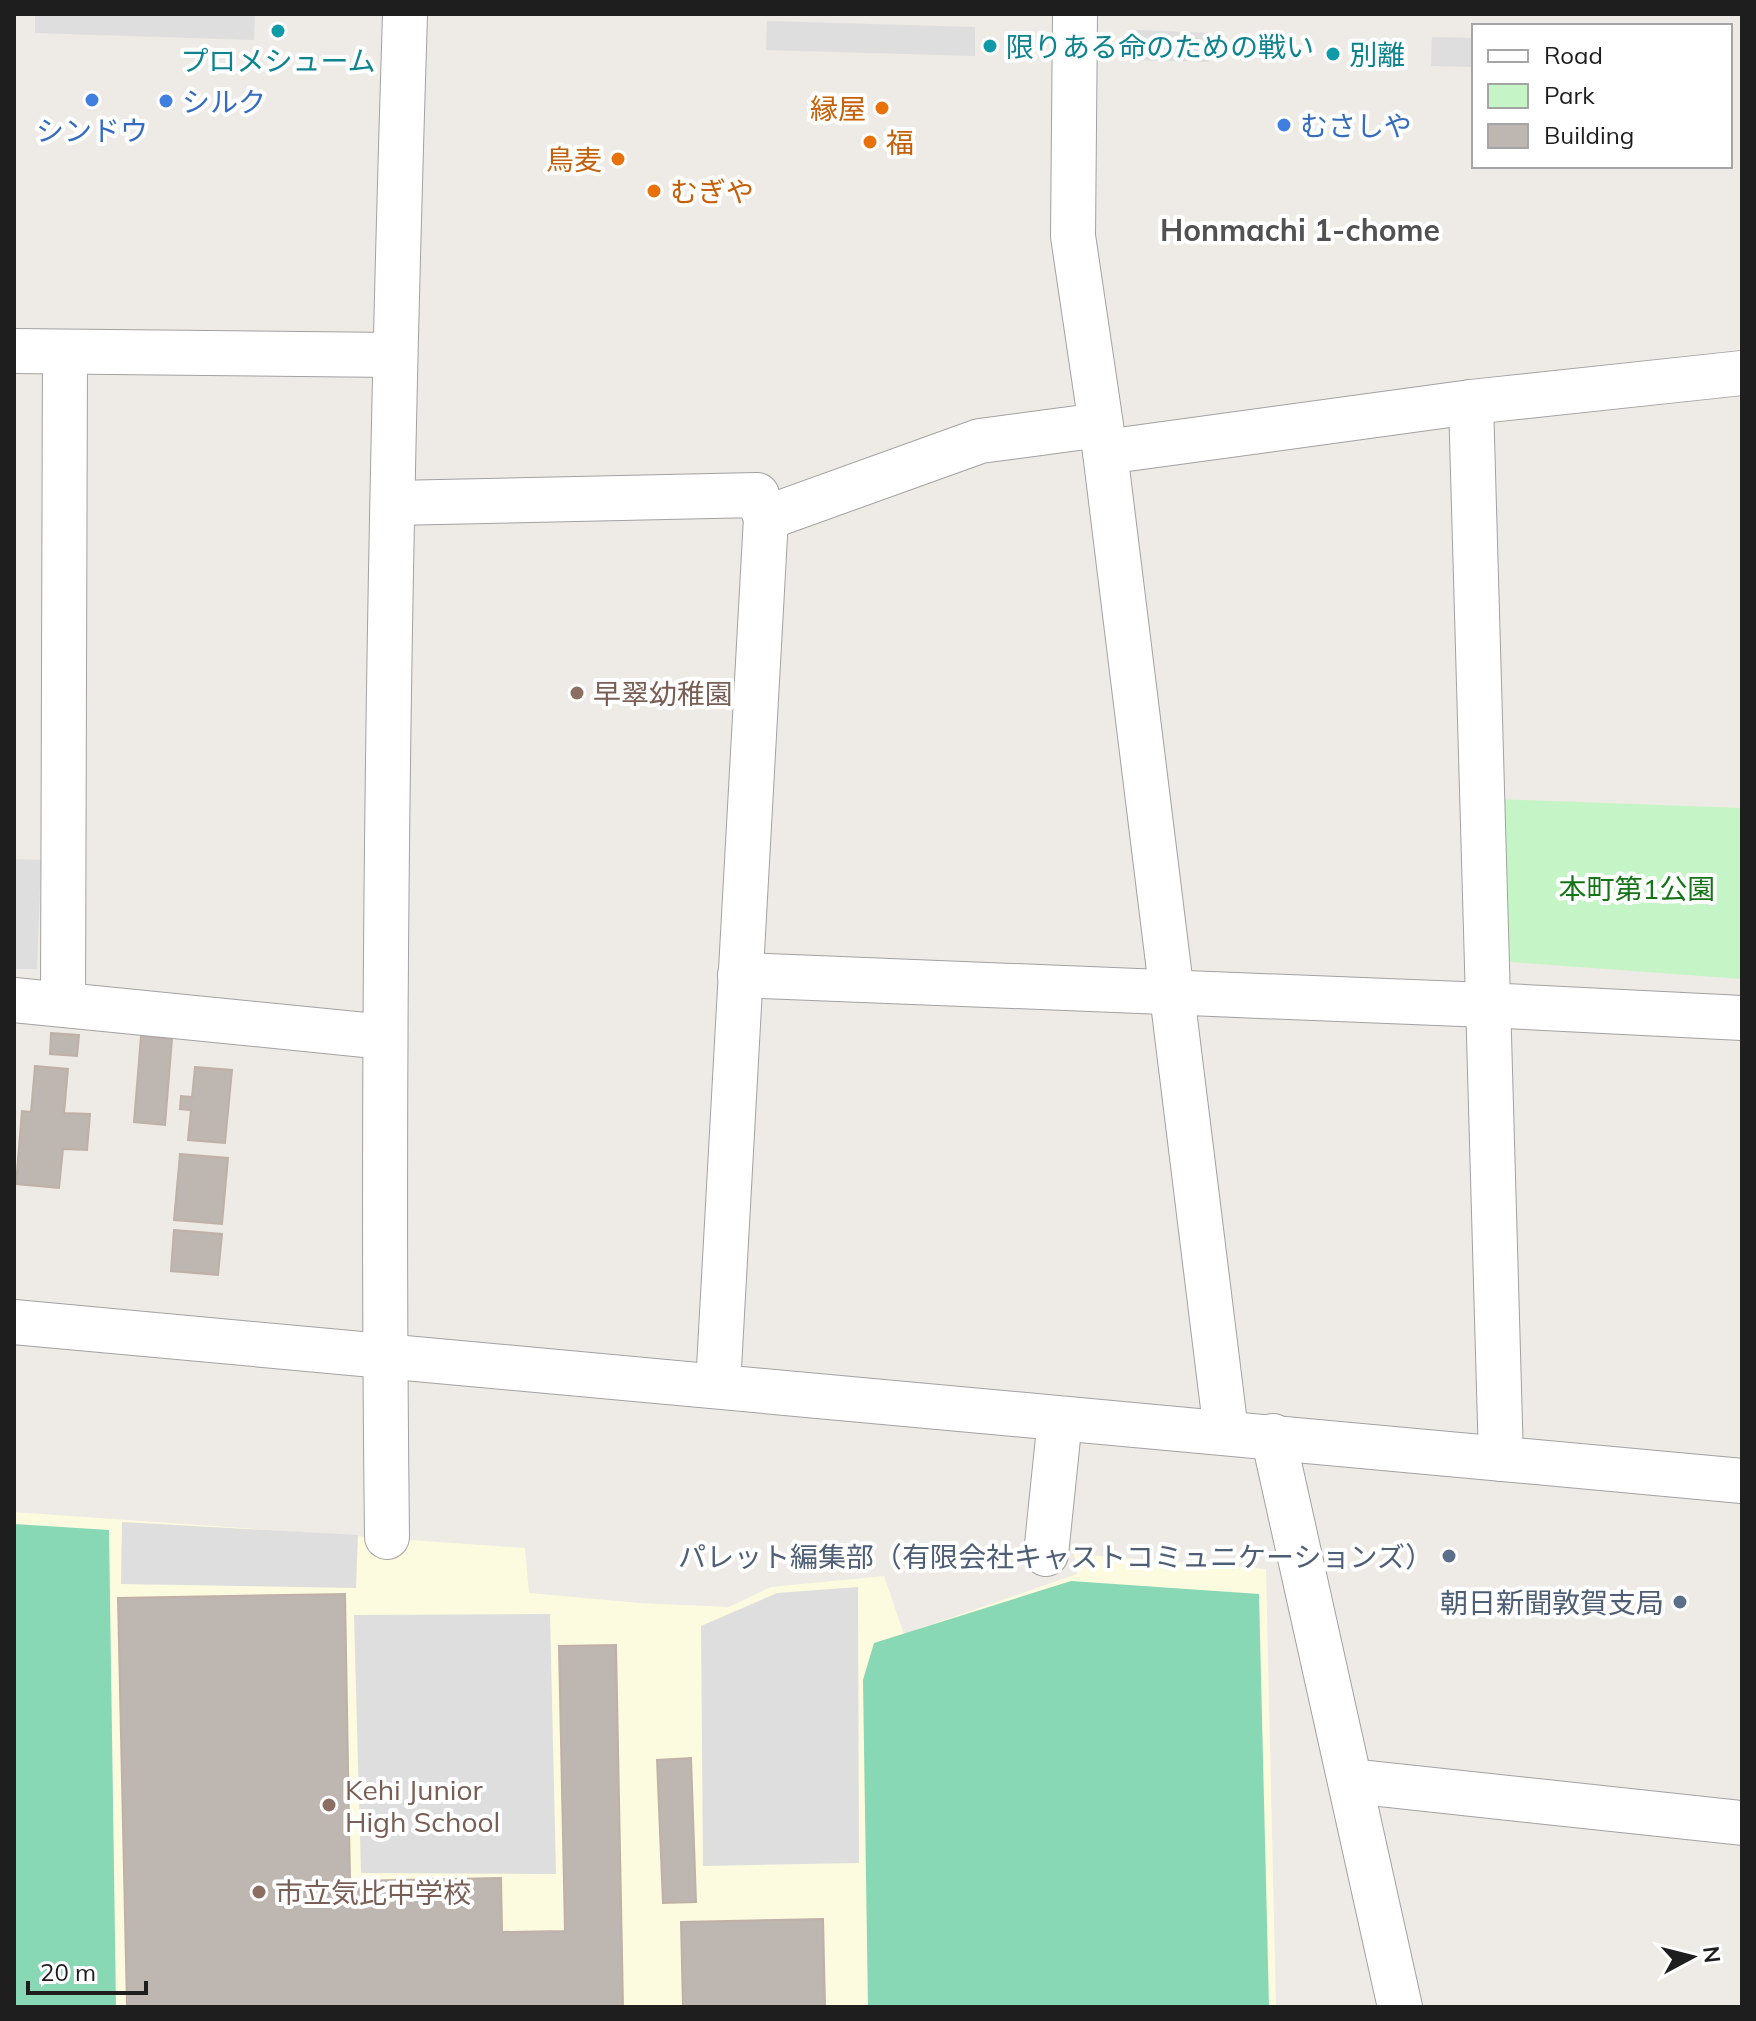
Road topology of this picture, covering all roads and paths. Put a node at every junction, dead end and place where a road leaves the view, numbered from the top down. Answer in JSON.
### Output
{"nodes":[{"id":1,"x":405,"y":14,"type":"edge"},
{"id":2,"x":1075,"y":14,"type":"edge"},
{"id":3,"x":14,"y":351,"type":"edge"},
{"id":4,"x":65,"y":352,"type":"junction"},
{"id":5,"x":394,"y":355,"type":"junction"},
{"id":6,"x":1742,"y":373,"type":"edge"},
{"id":7,"x":1471,"y":402,"type":"junction"},
{"id":8,"x":1103,"y":438,"type":"junction"},
{"id":9,"x":393,"y":503,"type":"junction"},
{"id":10,"x":766,"y":518,"type":"junction"},
{"id":11,"x":740,"y":975,"type":"junction"},
{"id":12,"x":1170,"y":993,"type":"junction"},
{"id":13,"x":14,"y":1000,"type":"edge"},
{"id":14,"x":63,"y":1004,"type":"junction"},
{"id":15,"x":1486,"y":1005,"type":"junction"},
{"id":16,"x":1742,"y":1018,"type":"edge"},
{"id":17,"x":385,"y":1037,"type":"junction"},
{"id":18,"x":14,"y":1322,"type":"edge"},
{"id":19,"x":384,"y":1355,"type":"junction"},
{"id":20,"x":718,"y":1386,"type":"junction"},
{"id":21,"x":1060,"y":1419,"type":"junction"},
{"id":22,"x":1226,"y":1432,"type":"junction"},
{"id":23,"x":1273,"y":1436,"type":"junction"},
{"id":24,"x":1501,"y":1459,"type":"junction"},
{"id":25,"x":1742,"y":1481,"type":"edge"},
{"id":26,"x":387,"y":1537,"type":"dead end"},
{"id":27,"x":1046,"y":1554,"type":"dead end"},
{"id":28,"x":1351,"y":1781,"type":"junction"},
{"id":29,"x":1742,"y":1823,"type":"edge"},
{"id":30,"x":1400,"y":2007,"type":"edge"}],
"edges":[{"from":1,"to":5,"type":"street"},
{"from":2,"to":8,"type":"street"},
{"from":3,"to":4,"type":"street"},
{"from":4,"to":5,"type":"street"},
{"from":4,"to":14,"type":"street"},
{"from":5,"to":9,"type":"street"},
{"from":6,"to":7,"type":"street"},
{"from":7,"to":8,"type":"street"},
{"from":7,"to":15,"type":"street"},
{"from":8,"to":10,"type":"street"},
{"from":8,"to":12,"type":"street"},
{"from":9,"to":10,"type":"street"},
{"from":9,"to":17,"type":"street"},
{"from":10,"to":11,"type":"street"},
{"from":11,"to":12,"type":"street"},
{"from":11,"to":20,"type":"street"},
{"from":12,"to":15,"type":"street"},
{"from":12,"to":22,"type":"street"},
{"from":13,"to":14,"type":"street"},
{"from":14,"to":17,"type":"street"},
{"from":15,"to":16,"type":"street"},
{"from":15,"to":24,"type":"street"},
{"from":17,"to":19,"type":"street"},
{"from":18,"to":19,"type":"street"},
{"from":19,"to":20,"type":"street"},
{"from":19,"to":26,"type":"street"},
{"from":20,"to":21,"type":"street"},
{"from":21,"to":22,"type":"street"},
{"from":21,"to":27,"type":"street"},
{"from":22,"to":23,"type":"street"},
{"from":23,"to":24,"type":"street"},
{"from":23,"to":28,"type":"street"},
{"from":24,"to":25,"type":"street"},
{"from":28,"to":29,"type":"street"},
{"from":28,"to":30,"type":"street"}]}
